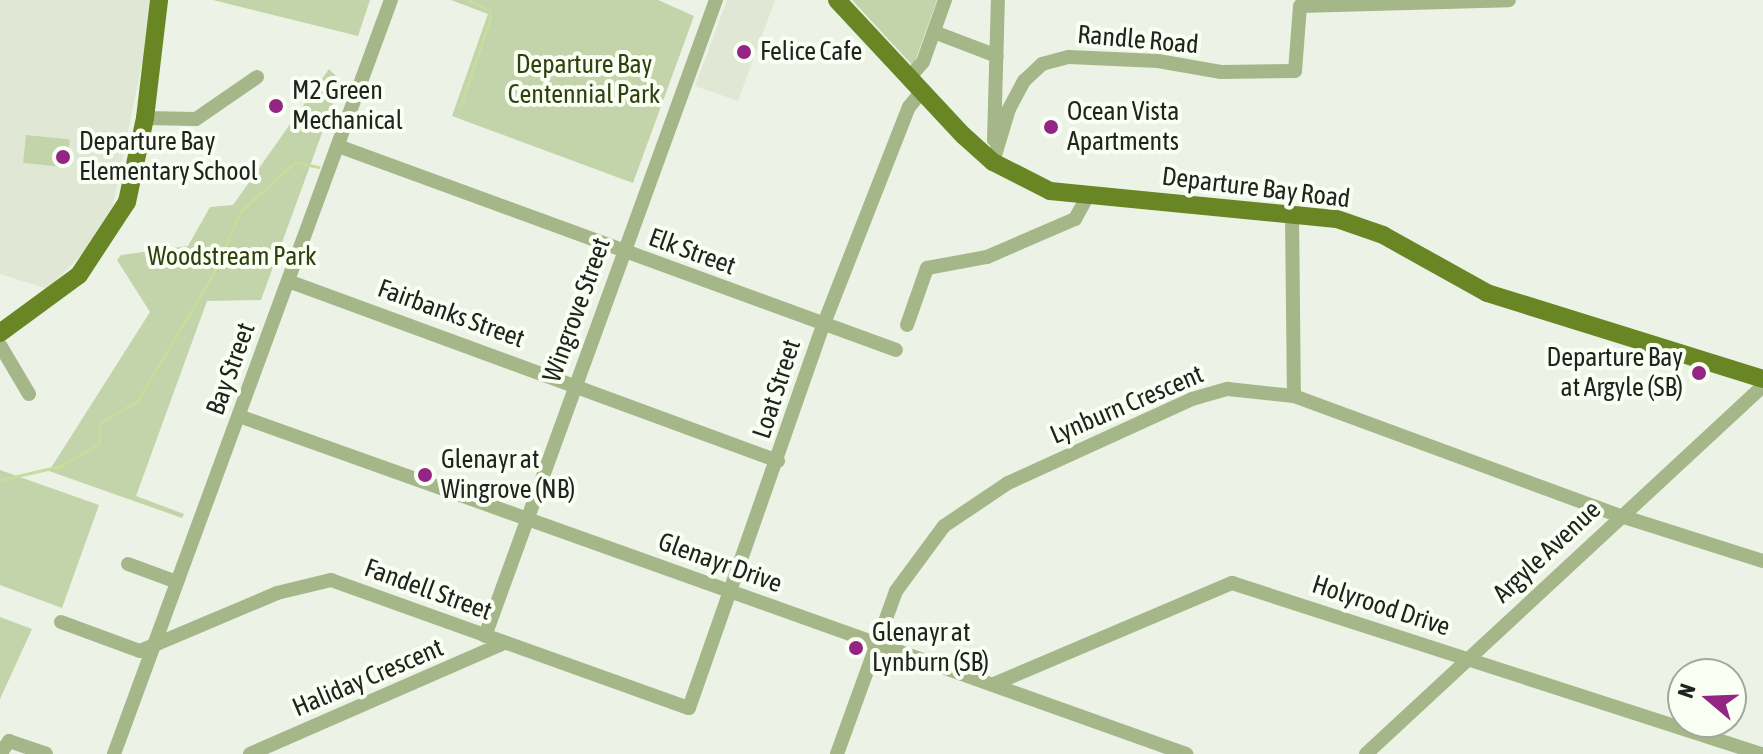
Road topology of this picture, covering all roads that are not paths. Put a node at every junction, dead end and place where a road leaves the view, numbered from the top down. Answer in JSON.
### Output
{"nodes":[{"id":1,"x":159,"y":0,"type":"edge"},
{"id":2,"x":391,"y":0,"type":"edge"},
{"id":3,"x":716,"y":0,"type":"edge"},
{"id":4,"x":837,"y":0,"type":"edge"},
{"id":5,"x":945,"y":0,"type":"edge"},
{"id":6,"x":998,"y":0,"type":"edge"},
{"id":7,"x":1509,"y":0,"type":"edge"},
{"id":8,"x":934,"y":32,"type":"junction"},
{"id":9,"x":997,"y":56,"type":"junction"},
{"id":10,"x":257,"y":77,"type":"dead end"},
{"id":11,"x":915,"y":85,"type":"junction"},
{"id":12,"x":145,"y":118,"type":"junction"},
{"id":13,"x":338,"y":146,"type":"junction"},
{"id":14,"x":993,"y":162,"type":"junction"},
{"id":15,"x":1086,"y":199,"type":"junction"},
{"id":16,"x":1292,"y":213,"type":"junction"},
{"id":17,"x":623,"y":253,"type":"junction"},
{"id":18,"x":288,"y":281,"type":"junction"},
{"id":19,"x":907,"y":325,"type":"dead end"},
{"id":20,"x":823,"y":326,"type":"junction"},
{"id":21,"x":0,"y":333,"type":"edge"},
{"id":22,"x":0,"y":345,"type":"edge"},
{"id":23,"x":896,"y":350,"type":"dead end"},
{"id":24,"x":1763,"y":379,"type":"edge"},
{"id":25,"x":576,"y":385,"type":"junction"},
{"id":26,"x":1763,"y":386,"type":"edge"},
{"id":27,"x":29,"y":394,"type":"dead end"},
{"id":28,"x":1294,"y":396,"type":"junction"},
{"id":29,"x":239,"y":416,"type":"junction"},
{"id":30,"x":778,"y":461,"type":"junction"},
{"id":31,"x":1621,"y":516,"type":"junction"},
{"id":32,"x":528,"y":519,"type":"junction"},
{"id":33,"x":1763,"y":561,"type":"edge"},
{"id":34,"x":128,"y":564,"type":"dead end"},
{"id":35,"x":177,"y":582,"type":"junction"},
{"id":36,"x":732,"y":594,"type":"junction"},
{"id":37,"x":61,"y":622,"type":"dead end"},
{"id":38,"x":485,"y":636,"type":"junction"},
{"id":39,"x":504,"y":643,"type":"junction"},
{"id":40,"x":877,"y":644,"type":"junction"},
{"id":41,"x":152,"y":646,"type":"junction"},
{"id":42,"x":1466,"y":659,"type":"junction"},
{"id":43,"x":994,"y":684,"type":"junction"},
{"id":44,"x":689,"y":708,"type":"joint"},
{"id":45,"x":0,"y":754,"type":"edge"},
{"id":46,"x":46,"y":754,"type":"edge"},
{"id":47,"x":114,"y":754,"type":"edge"},
{"id":48,"x":250,"y":754,"type":"edge"},
{"id":49,"x":837,"y":754,"type":"edge"},
{"id":50,"x":1186,"y":754,"type":"edge"},
{"id":51,"x":1366,"y":754,"type":"edge"},
{"id":52,"x":1761,"y":754,"type":"edge"}],
"edges":[{"from":1,"to":12,"type":"main road"},
{"from":2,"to":13,"type":"street","name":"Bay Street"},
{"from":3,"to":17,"type":"street","name":"Wingrove Street"},
{"from":4,"to":11,"type":"main road","name":"Departure Bay Road"},
{"from":5,"to":8,"type":"street","name":"Loat Street"},
{"from":6,"to":9,"type":"street"},
{"from":7,"to":14,"type":"street","name":"Randle Road"},
{"from":8,"to":9,"type":"street"},
{"from":8,"to":11,"type":"street","name":"Loat Street"},
{"from":9,"to":14,"type":"street"},
{"from":10,"to":12,"type":"street"},
{"from":11,"to":14,"type":"main road","name":"Departure Bay Road"},
{"from":11,"to":20,"type":"street","name":"Loat Street"},
{"from":12,"to":21,"type":"main road"},
{"from":13,"to":17,"type":"street","name":"Elk Street"},
{"from":13,"to":18,"type":"street","name":"Bay Street"},
{"from":14,"to":15,"type":"main road","name":"Departure Bay Road"},
{"from":15,"to":16,"type":"main road","name":"Departure Bay Road"},
{"from":15,"to":19,"type":"street"},
{"from":16,"to":24,"type":"main road","name":"Departure Bay Road"},
{"from":16,"to":28,"type":"street"},
{"from":17,"to":20,"type":"street","name":"Elk Street"},
{"from":17,"to":25,"type":"street","name":"Wingrove Street"},
{"from":18,"to":25,"type":"street","name":"Fairbanks Street"},
{"from":18,"to":29,"type":"street","name":"Bay Street"},
{"from":20,"to":23,"type":"street","name":"Elk Street"},
{"from":20,"to":30,"type":"street","name":"Loat Street"},
{"from":22,"to":27,"type":"street"},
{"from":25,"to":30,"type":"street","name":"Fairbanks Street"},
{"from":25,"to":32,"type":"street","name":"Wingrove Street"},
{"from":26,"to":31,"type":"street","name":"Argyle Avenue"},
{"from":28,"to":31,"type":"street","name":"Lynburn Crescent"},
{"from":28,"to":40,"type":"street","name":"Lynburn Crescent"},
{"from":29,"to":32,"type":"street","name":"Glenayr Drive"},
{"from":29,"to":35,"type":"street","name":"Bay Street"},
{"from":30,"to":36,"type":"street","name":"Loat Street"},
{"from":31,"to":33,"type":"street","name":"Lynburn Crescent"},
{"from":31,"to":42,"type":"street","name":"Argyle Avenue"},
{"from":32,"to":36,"type":"street","name":"Glenayr Drive"},
{"from":32,"to":38,"type":"street","name":"Wingrove Street"},
{"from":34,"to":35,"type":"street"},
{"from":35,"to":41,"type":"street","name":"Bay Street"},
{"from":36,"to":40,"type":"street","name":"Glenayr Drive"},
{"from":36,"to":44,"type":"street","name":"Loat Street"},
{"from":37,"to":41,"type":"street"},
{"from":38,"to":39,"type":"street","name":"Fandell Street"},
{"from":38,"to":41,"type":"street","name":"Fandell Street"},
{"from":39,"to":44,"type":"street","name":"Fandell Street"},
{"from":39,"to":48,"type":"street","name":"Haliday Crescent"},
{"from":40,"to":43,"type":"street","name":"Glenayr Drive"},
{"from":40,"to":49,"type":"street","name":"Lynburn Crescent"},
{"from":41,"to":47,"type":"street","name":"Bay Street"},
{"from":42,"to":43,"type":"street","name":"Holyrood Drive"},
{"from":42,"to":51,"type":"street","name":"Argyle Avenue"},
{"from":42,"to":52,"type":"street","name":"Holyrood Drive"},
{"from":43,"to":50,"type":"street","name":"Glenayr Drive"},
{"from":45,"to":46,"type":"street"}]}
